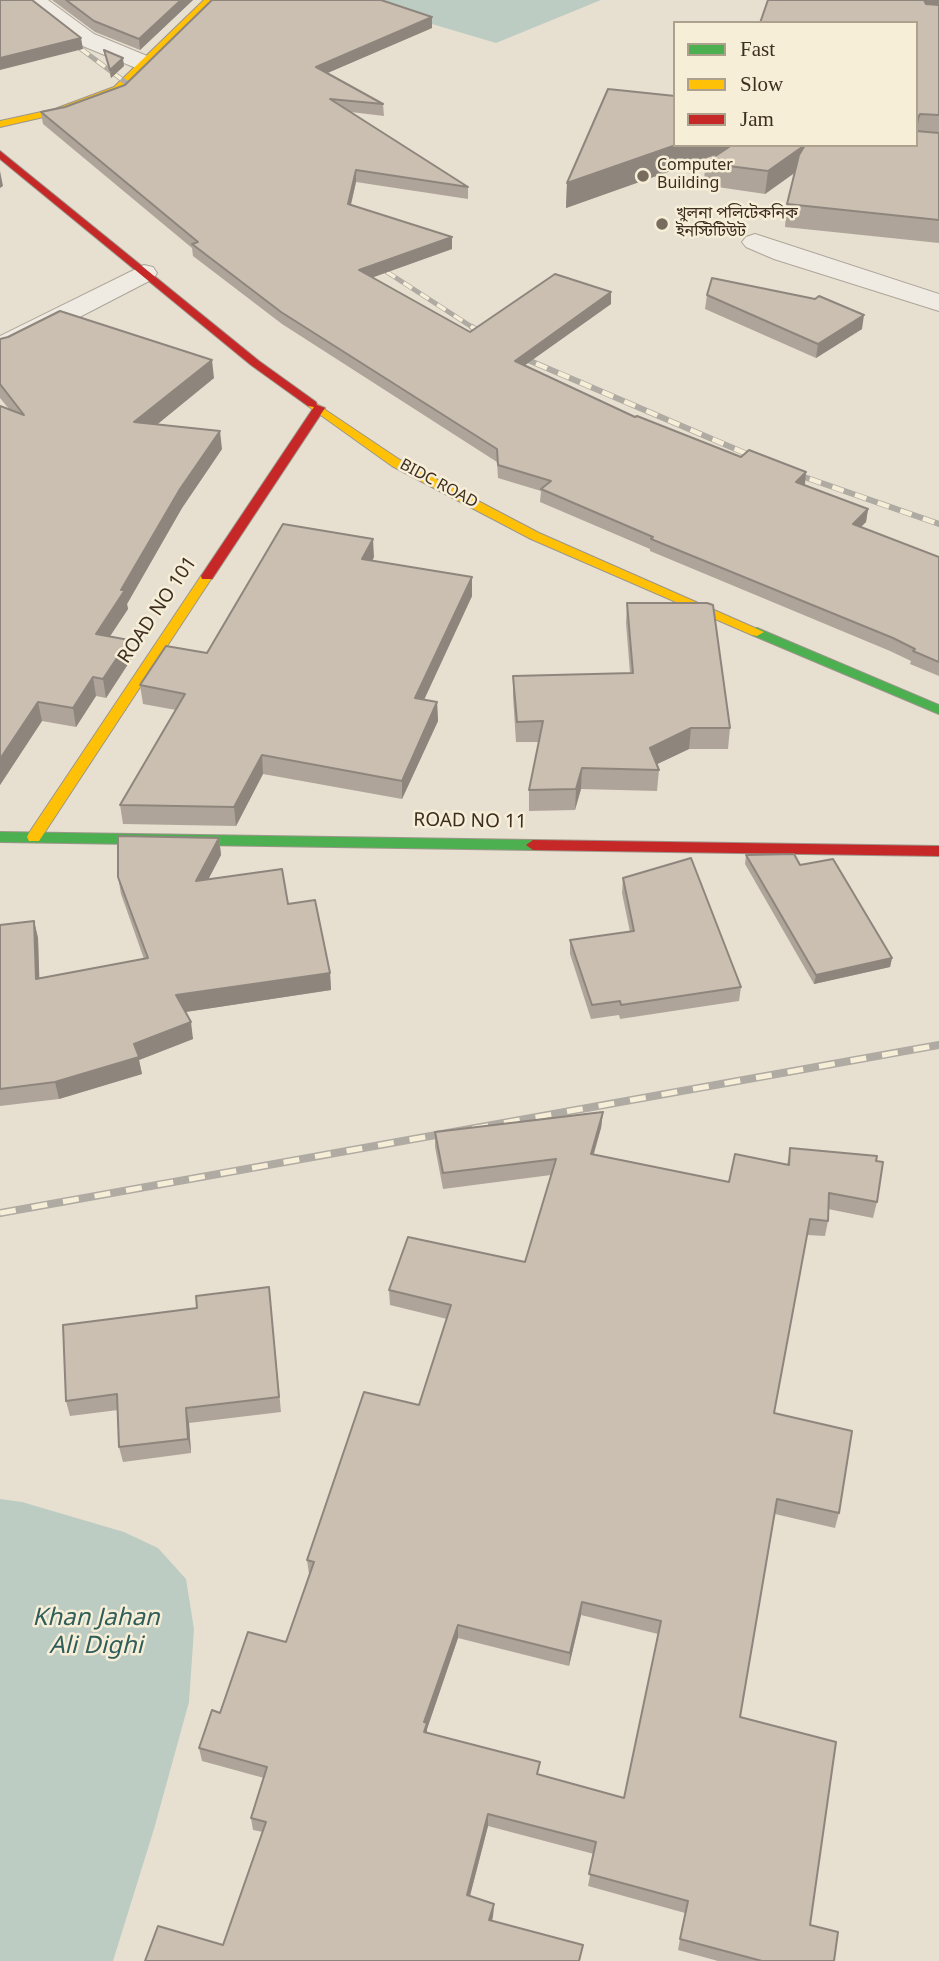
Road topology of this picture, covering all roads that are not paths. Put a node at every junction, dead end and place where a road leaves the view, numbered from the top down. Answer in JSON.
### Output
{"nodes":[{"id":1,"x":35,"y":0,"type":"edge"},
{"id":2,"x":209,"y":0,"type":"edge"},
{"id":3,"x":144,"y":63,"type":"junction"},
{"id":4,"x":0,"y":124,"type":"edge"},
{"id":5,"x":0,"y":154,"type":"edge"},
{"id":6,"x":755,"y":242,"type":"dead end"},
{"id":7,"x":144,"y":273,"type":"junction"},
{"id":8,"x":939,"y":303,"type":"edge"},
{"id":9,"x":0,"y":347,"type":"edge"},
{"id":10,"x":319,"y":408,"type":"junction"},
{"id":11,"x":939,"y":710,"type":"edge"},
{"id":12,"x":0,"y":837,"type":"edge"},
{"id":13,"x":34,"y":837,"type":"junction"},
{"id":14,"x":939,"y":851,"type":"edge"}],
"edges":[{"from":1,"to":3,"type":"street"},
{"from":2,"to":3,"type":"street"},
{"from":3,"to":4,"type":"street"},
{"from":5,"to":7,"type":"street","name":"BIDC ROAD"},
{"from":6,"to":8,"type":"street"},
{"from":7,"to":9,"type":"street"},
{"from":7,"to":10,"type":"street","name":"BIDC ROAD"},
{"from":10,"to":11,"type":"street","name":"BIDC ROAD"},
{"from":10,"to":13,"type":"street","name":"ROAD NO 101"},
{"from":12,"to":13,"type":"street","name":"ROAD NO 11"},
{"from":13,"to":14,"type":"street","name":"ROAD NO 11"}]}
